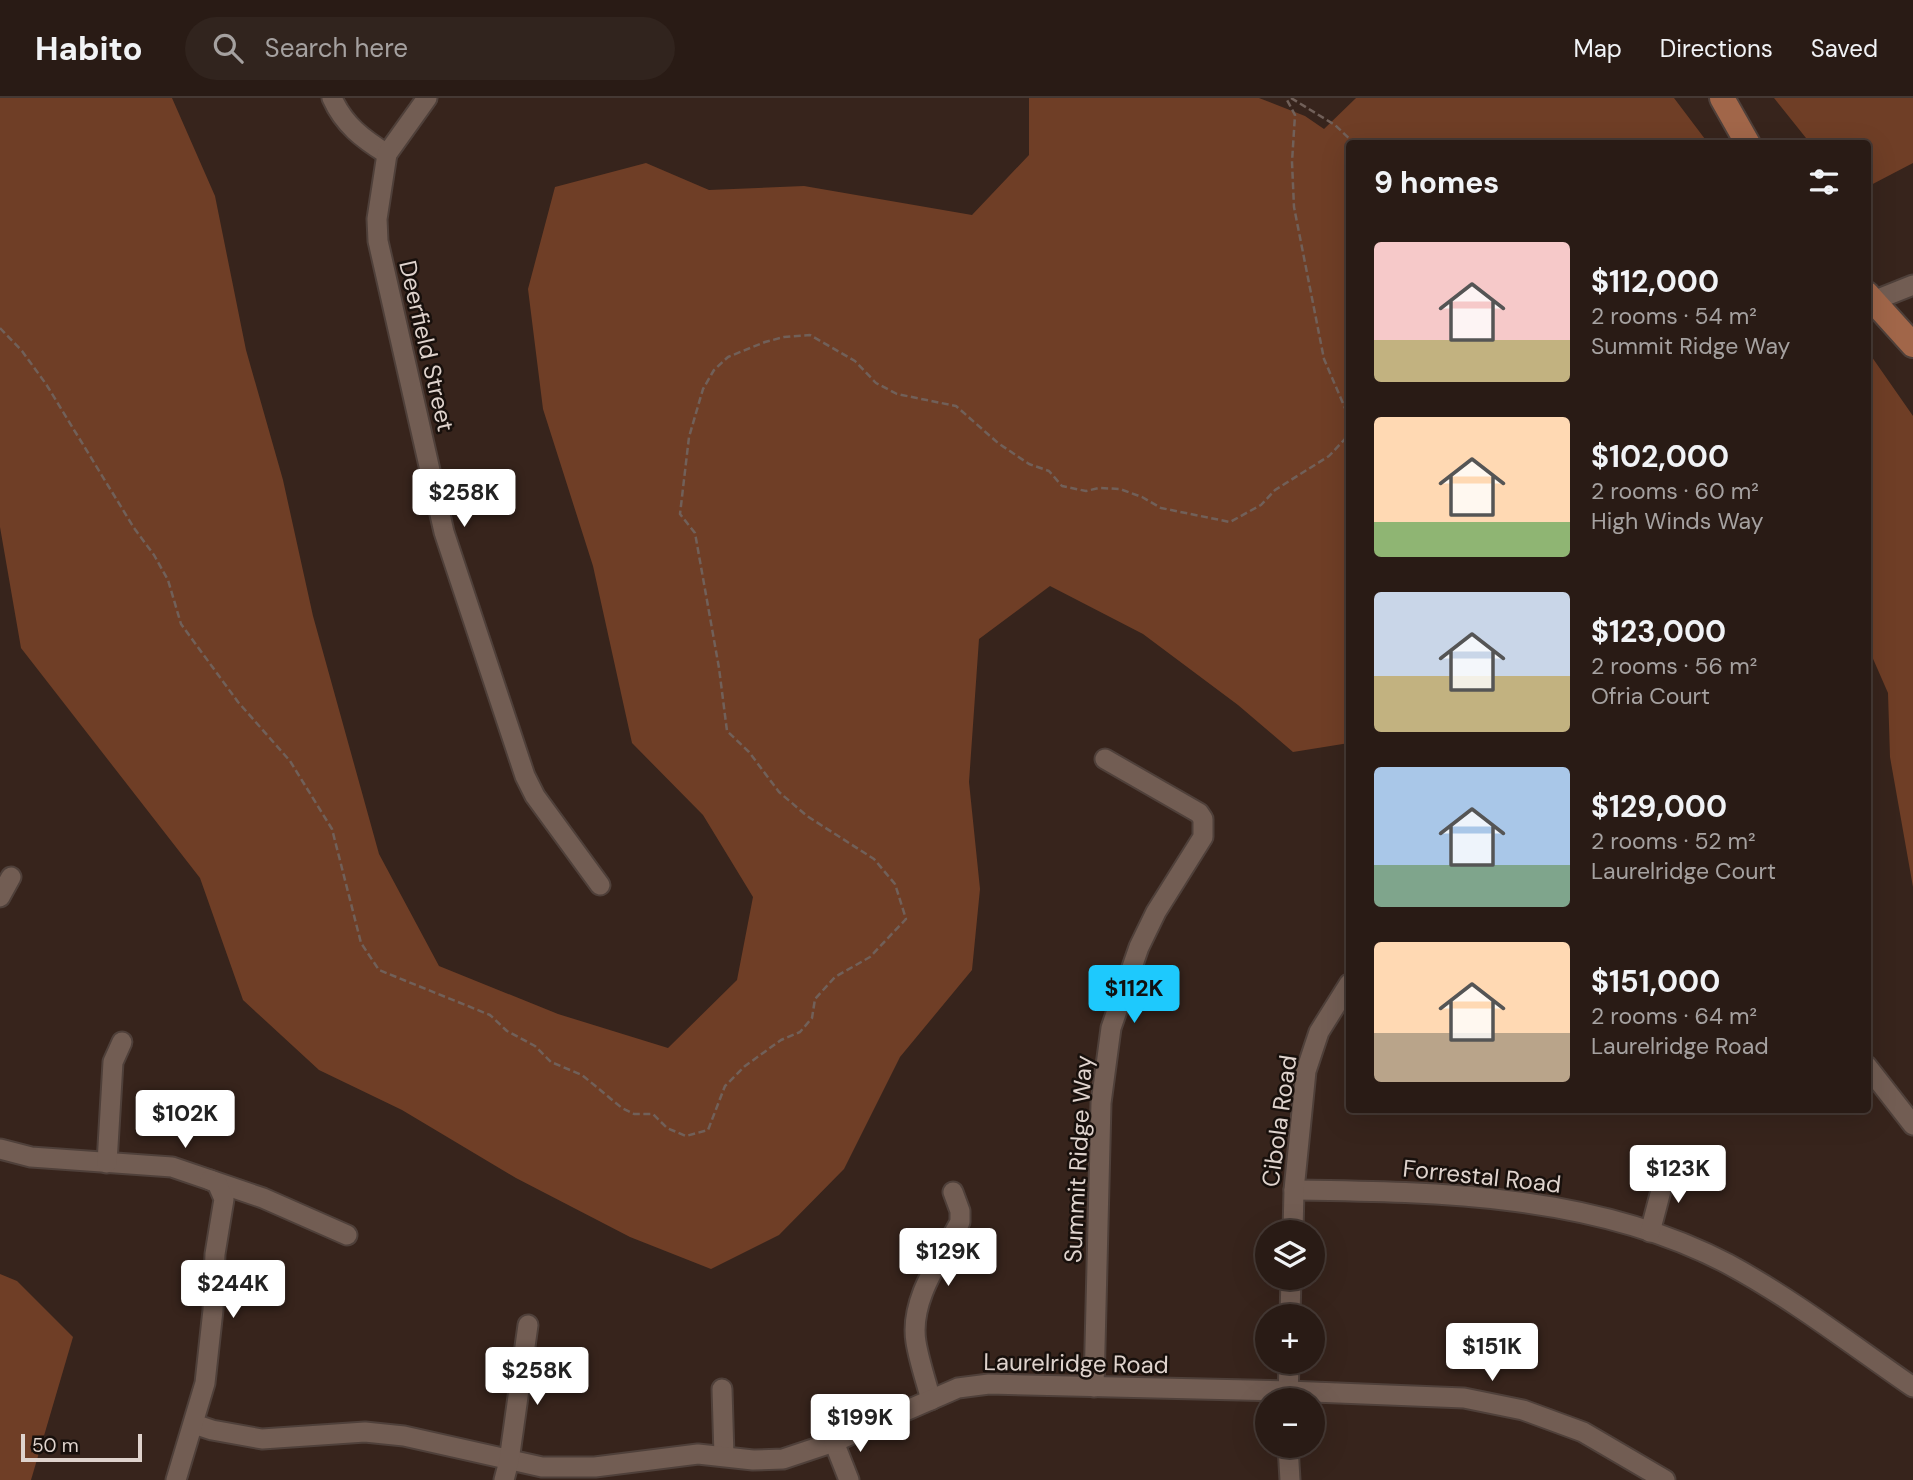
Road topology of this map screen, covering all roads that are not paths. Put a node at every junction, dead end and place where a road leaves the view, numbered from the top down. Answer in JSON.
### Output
{"nodes":[{"id":1,"x":332,"y":98,"type":"edge"},
{"id":2,"x":427,"y":98,"type":"edge"},
{"id":3,"x":1722,"y":98,"type":"edge"},
{"id":4,"x":1746,"y":140,"type":"edge"},
{"id":5,"x":387,"y":154,"type":"junction"},
{"id":6,"x":1913,"y":285,"type":"edge"},
{"id":7,"x":1871,"y":297,"type":"edge"},
{"id":8,"x":1871,"y":298,"type":"edge"},
{"id":9,"x":1913,"y":345,"type":"edge"},
{"id":10,"x":1105,"y":759,"type":"dead end"},
{"id":11,"x":11,"y":877,"type":"dead end"},
{"id":12,"x":600,"y":885,"type":"dead end"},
{"id":13,"x":0,"y":897,"type":"edge"},
{"id":14,"x":1346,"y":989,"type":"edge"},
{"id":15,"x":122,"y":1042,"type":"dead end"},
{"id":16,"x":1871,"y":1071,"type":"edge"},
{"id":17,"x":1913,"y":1125,"type":"edge"},
{"id":18,"x":0,"y":1149,"type":"edge"},
{"id":19,"x":107,"y":1163,"type":"junction"},
{"id":20,"x":1667,"y":1168,"type":"dead end"},
{"id":21,"x":210,"y":1180,"type":"junction"},
{"id":22,"x":1294,"y":1190,"type":"junction"},
{"id":23,"x":953,"y":1192,"type":"dead end"},
{"id":24,"x":1293,"y":1220,"type":"edge"},
{"id":25,"x":1650,"y":1232,"type":"junction"},
{"id":26,"x":347,"y":1235,"type":"dead end"},
{"id":27,"x":528,"y":1325,"type":"dead end"},
{"id":28,"x":1094,"y":1387,"type":"junction"},
{"id":29,"x":1913,"y":1387,"type":"edge"},
{"id":30,"x":722,"y":1389,"type":"dead end"},
{"id":31,"x":1255,"y":1394,"type":"edge"},
{"id":32,"x":1325,"y":1396,"type":"edge"},
{"id":33,"x":931,"y":1400,"type":"junction"},
{"id":34,"x":194,"y":1424,"type":"junction"},
{"id":35,"x":834,"y":1442,"type":"junction"},
{"id":36,"x":724,"y":1456,"type":"junction"},
{"id":37,"x":1289,"y":1458,"type":"edge"},
{"id":38,"x":507,"y":1470,"type":"edge"},
{"id":39,"x":176,"y":1480,"type":"edge"},
{"id":40,"x":849,"y":1480,"type":"edge"},
{"id":41,"x":1290,"y":1480,"type":"edge"},
{"id":42,"x":1665,"y":1480,"type":"edge"}],
"edges":[{"from":1,"to":5,"type":"street"},
{"from":2,"to":5,"type":"street"},
{"from":3,"to":4,"type":"main road"},
{"from":5,"to":12,"type":"street","name":"Deerfield Street"},
{"from":6,"to":7,"type":"street"},
{"from":8,"to":9,"type":"main road"},
{"from":10,"to":28,"type":"street","name":"Summit Ridge Way"},
{"from":11,"to":13,"type":"street"},
{"from":14,"to":22,"type":"street","name":"Cibola Road"},
{"from":15,"to":19,"type":"street"},
{"from":16,"to":17,"type":"street"},
{"from":18,"to":19,"type":"street"},
{"from":19,"to":21,"type":"street"},
{"from":20,"to":25,"type":"street"},
{"from":21,"to":26,"type":"street"},
{"from":21,"to":34,"type":"street"},
{"from":22,"to":24,"type":"street","name":"Cibola Road"},
{"from":22,"to":25,"type":"street","name":"Forrestal Road"},
{"from":23,"to":33,"type":"street"},
{"from":25,"to":29,"type":"street","name":"Forrestal Road"},
{"from":27,"to":38,"type":"street"},
{"from":28,"to":31,"type":"street","name":"Laurelridge Road"},
{"from":28,"to":33,"type":"street","name":"Laurelridge Road"},
{"from":30,"to":36,"type":"street"},
{"from":32,"to":42,"type":"street","name":"Laurelridge Road"},
{"from":33,"to":35,"type":"street","name":"Laurelridge Road"},
{"from":34,"to":38,"type":"street","name":"Laurelridge Road"},
{"from":34,"to":39,"type":"street"},
{"from":35,"to":36,"type":"street","name":"Laurelridge Road"},
{"from":35,"to":40,"type":"street"},
{"from":36,"to":38,"type":"street","name":"Laurelridge Road"},
{"from":37,"to":41,"type":"street"}]}
